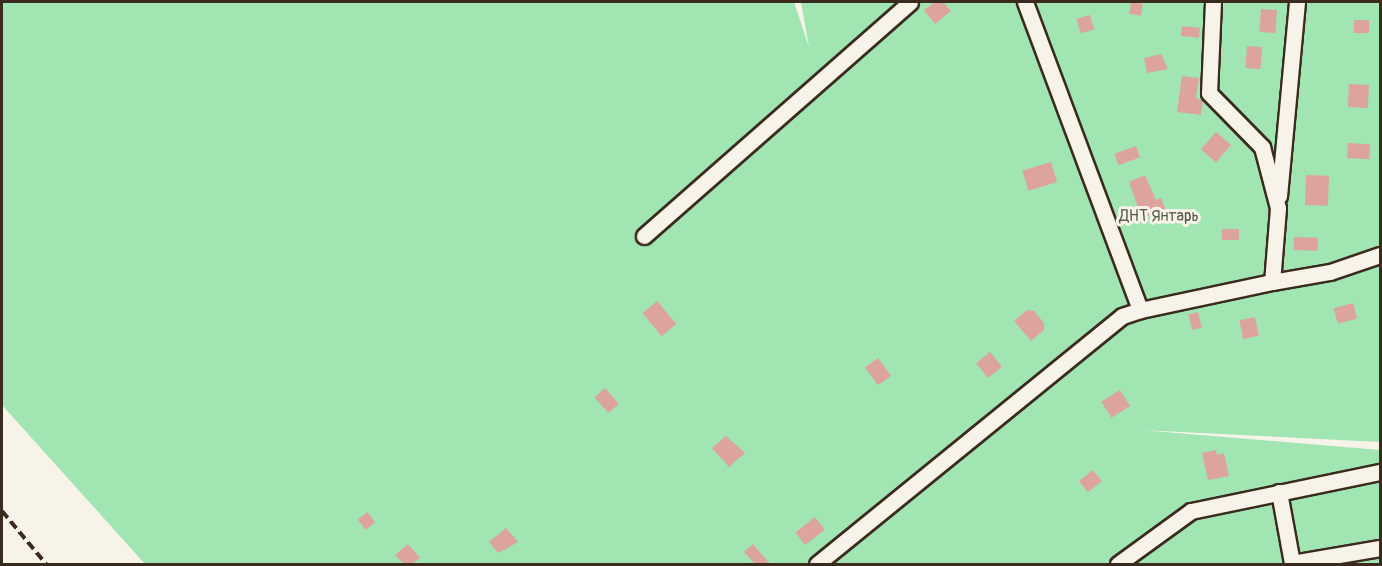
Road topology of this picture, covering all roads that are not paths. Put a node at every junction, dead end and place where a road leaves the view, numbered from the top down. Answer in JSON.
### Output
{"nodes":[{"id":1,"x":910,"y":2,"type":"edge"},
{"id":2,"x":1025,"y":2,"type":"edge"},
{"id":3,"x":1213,"y":2,"type":"edge"},
{"id":4,"x":1297,"y":2,"type":"edge"},
{"id":5,"x":1278,"y":208,"type":"junction"},
{"id":6,"x":644,"y":236,"type":"dead end"},
{"id":7,"x":1380,"y":255,"type":"edge"},
{"id":8,"x":1272,"y":282,"type":"junction"},
{"id":9,"x":1140,"y":310,"type":"junction"},
{"id":10,"x":1380,"y":472,"type":"edge"},
{"id":11,"x":1279,"y":492,"type":"junction"},
{"id":12,"x":1380,"y":548,"type":"edge"},
{"id":13,"x":817,"y":564,"type":"edge"},
{"id":14,"x":1119,"y":564,"type":"edge"}],
"edges":[{"from":1,"to":6,"type":"lane"},
{"from":2,"to":9,"type":"lane"},
{"from":3,"to":5,"type":"lane"},
{"from":4,"to":5,"type":"lane"},
{"from":5,"to":8,"type":"lane"},
{"from":7,"to":8,"type":"lane"},
{"from":8,"to":9,"type":"lane"},
{"from":9,"to":13,"type":"lane"},
{"from":10,"to":11,"type":"lane"},
{"from":11,"to":12,"type":"lane"},
{"from":11,"to":14,"type":"lane"}]}
